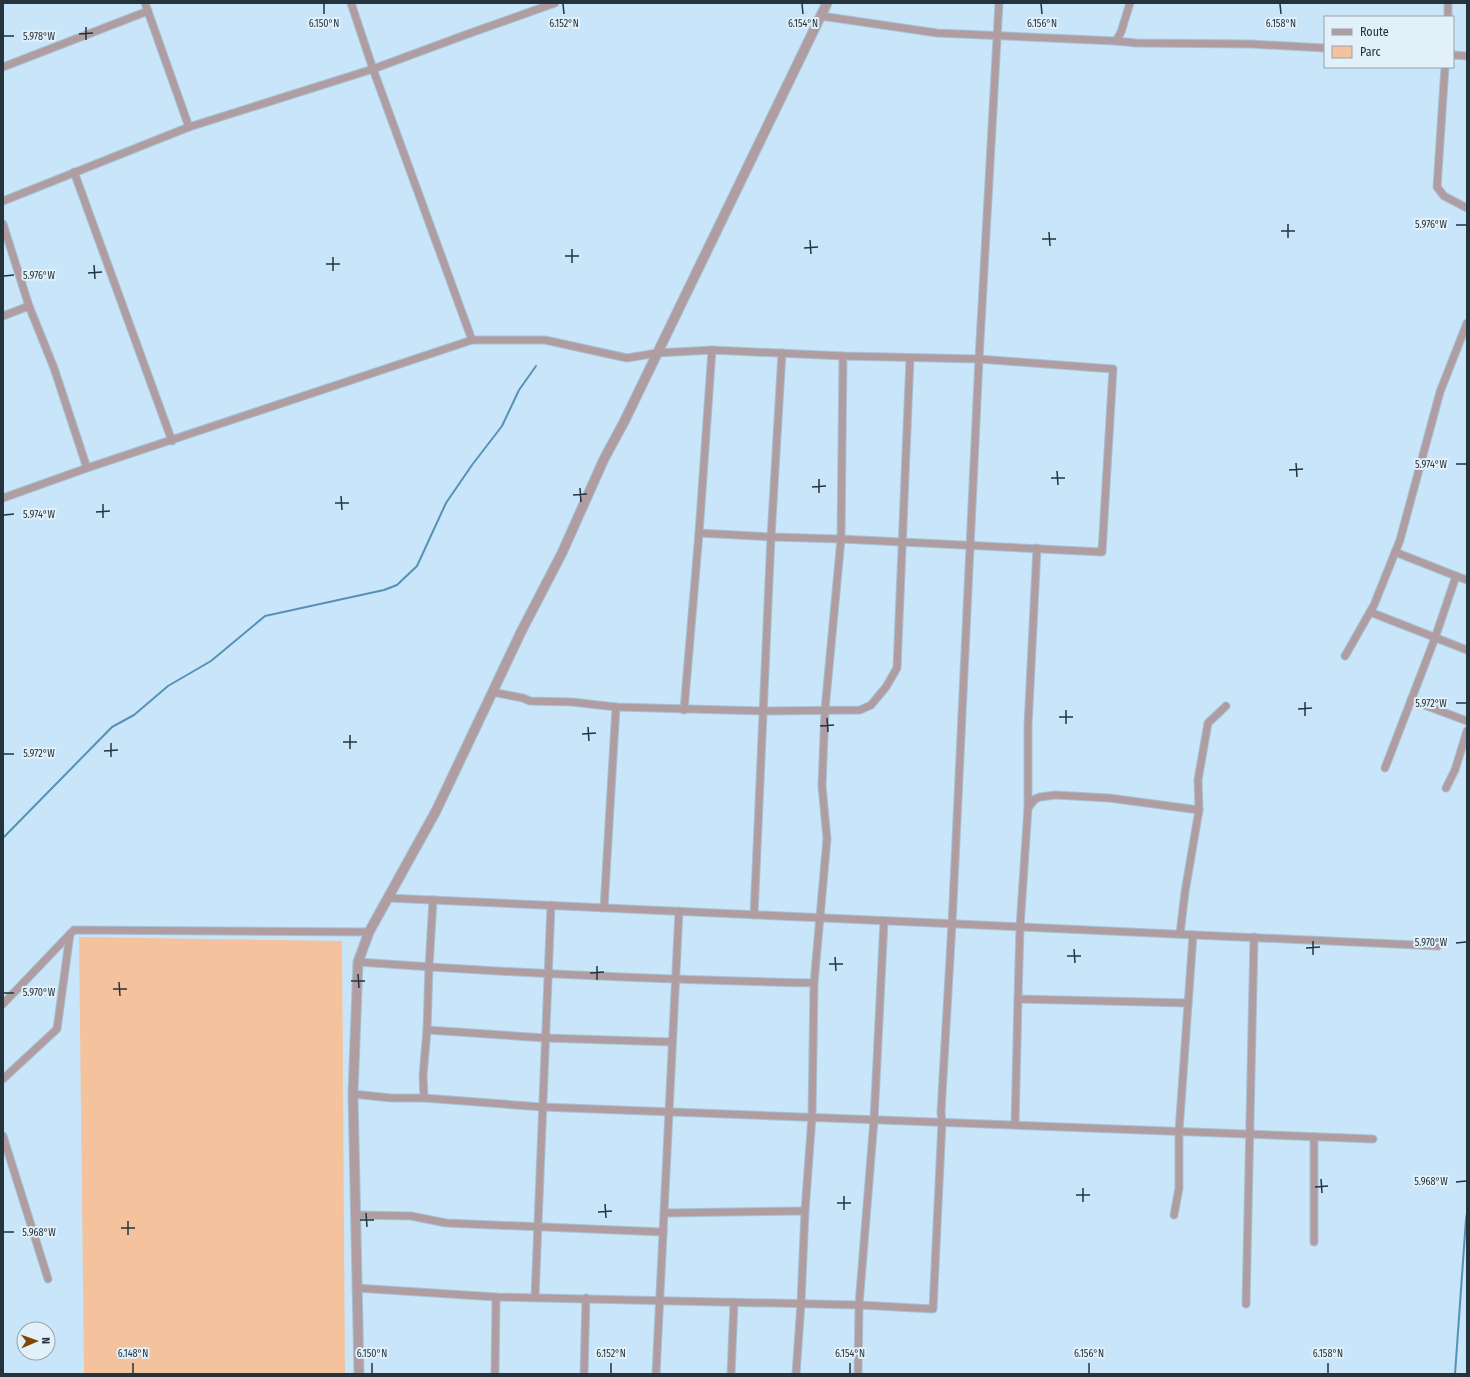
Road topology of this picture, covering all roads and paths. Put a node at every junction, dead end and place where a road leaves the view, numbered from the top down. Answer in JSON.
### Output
{"nodes":[{"id":1,"x":145,"y":3,"type":"edge"},
{"id":2,"x":351,"y":3,"type":"edge"},
{"id":3,"x":555,"y":3,"type":"edge"},
{"id":4,"x":828,"y":3,"type":"edge"},
{"id":5,"x":999,"y":3,"type":"edge"},
{"id":6,"x":1130,"y":3,"type":"edge"},
{"id":7,"x":1448,"y":3,"type":"edge"},
{"id":8,"x":148,"y":12,"type":"junction"},
{"id":9,"x":821,"y":16,"type":"junction"},
{"id":10,"x":1448,"y":16,"type":"edge"},
{"id":11,"x":998,"y":36,"type":"junction"},
{"id":12,"x":1116,"y":41,"type":"junction"},
{"id":13,"x":1324,"y":48,"type":"edge"},
{"id":14,"x":1454,"y":55,"type":"edge"},
{"id":15,"x":1467,"y":56,"type":"edge"},
{"id":16,"x":3,"y":67,"type":"edge"},
{"id":17,"x":1445,"y":68,"type":"edge"},
{"id":18,"x":373,"y":69,"type":"junction"},
{"id":19,"x":189,"y":127,"type":"junction"},
{"id":20,"x":74,"y":172,"type":"junction"},
{"id":21,"x":3,"y":201,"type":"edge"},
{"id":22,"x":1467,"y":208,"type":"edge"},
{"id":23,"x":3,"y":224,"type":"edge"},
{"id":24,"x":30,"y":306,"type":"junction"},
{"id":25,"x":3,"y":316,"type":"edge"},
{"id":26,"x":1467,"y":324,"type":"edge"},
{"id":27,"x":472,"y":340,"type":"junction"},
{"id":28,"x":712,"y":350,"type":"junction"},
{"id":29,"x":657,"y":352,"type":"junction"},
{"id":30,"x":782,"y":353,"type":"junction"},
{"id":31,"x":843,"y":356,"type":"junction"},
{"id":32,"x":910,"y":358,"type":"junction"},
{"id":33,"x":979,"y":359,"type":"junction"},
{"id":34,"x":172,"y":441,"type":"junction"},
{"id":35,"x":87,"y":468,"type":"junction"},
{"id":36,"x":3,"y":498,"type":"edge"},
{"id":37,"x":699,"y":532,"type":"junction"},
{"id":38,"x":771,"y":537,"type":"junction"},
{"id":39,"x":841,"y":539,"type":"junction"},
{"id":40,"x":902,"y":542,"type":"junction"},
{"id":41,"x":970,"y":545,"type":"junction"},
{"id":42,"x":1037,"y":548,"type":"junction"},
{"id":43,"x":1395,"y":552,"type":"junction"},
{"id":44,"x":1456,"y":576,"type":"junction"},
{"id":45,"x":1467,"y":580,"type":"edge"},
{"id":46,"x":1370,"y":612,"type":"junction"},
{"id":47,"x":1434,"y":638,"type":"junction"},
{"id":48,"x":1467,"y":650,"type":"edge"},
{"id":49,"x":1345,"y":656,"type":"dead end"},
{"id":50,"x":492,"y":692,"type":"junction"},
{"id":51,"x":1411,"y":700,"type":"junction"},
{"id":52,"x":1226,"y":706,"type":"dead end"},
{"id":53,"x":616,"y":707,"type":"junction"},
{"id":54,"x":684,"y":710,"type":"junction"},
{"id":55,"x":825,"y":710,"type":"junction"},
{"id":56,"x":764,"y":711,"type":"junction"},
{"id":57,"x":1467,"y":721,"type":"edge"},
{"id":58,"x":1467,"y":731,"type":"edge"},
{"id":59,"x":1385,"y":768,"type":"dead end"},
{"id":60,"x":1446,"y":788,"type":"dead end"},
{"id":61,"x":1028,"y":808,"type":"junction"},
{"id":62,"x":1198,"y":810,"type":"junction"},
{"id":63,"x":387,"y":898,"type":"junction"},
{"id":64,"x":433,"y":900,"type":"junction"},
{"id":65,"x":551,"y":905,"type":"junction"},
{"id":66,"x":604,"y":908,"type":"junction"},
{"id":67,"x":678,"y":911,"type":"junction"},
{"id":68,"x":754,"y":915,"type":"junction"},
{"id":69,"x":820,"y":918,"type":"junction"},
{"id":70,"x":884,"y":921,"type":"junction"},
{"id":71,"x":952,"y":924,"type":"junction"},
{"id":72,"x":1020,"y":927,"type":"junction"},
{"id":73,"x":369,"y":932,"type":"junction"},
{"id":74,"x":70,"y":934,"type":"junction"},
{"id":75,"x":1180,"y":934,"type":"junction"},
{"id":76,"x":1193,"y":935,"type":"junction"},
{"id":77,"x":1254,"y":937,"type":"junction"},
{"id":78,"x":1438,"y":946,"type":"dead end"},
{"id":79,"x":358,"y":962,"type":"junction"},
{"id":80,"x":429,"y":967,"type":"junction"},
{"id":81,"x":548,"y":973,"type":"junction"},
{"id":82,"x":675,"y":980,"type":"junction"},
{"id":83,"x":814,"y":983,"type":"junction"},
{"id":84,"x":1018,"y":1000,"type":"junction"},
{"id":85,"x":1188,"y":1003,"type":"junction"},
{"id":86,"x":3,"y":1004,"type":"edge"},
{"id":87,"x":427,"y":1030,"type":"junction"},
{"id":88,"x":546,"y":1038,"type":"junction"},
{"id":89,"x":672,"y":1042,"type":"junction"},
{"id":90,"x":3,"y":1079,"type":"edge"},
{"id":91,"x":353,"y":1094,"type":"junction"},
{"id":92,"x":424,"y":1098,"type":"junction"},
{"id":93,"x":542,"y":1107,"type":"junction"},
{"id":94,"x":669,"y":1112,"type":"junction"},
{"id":95,"x":812,"y":1117,"type":"junction"},
{"id":96,"x":874,"y":1120,"type":"junction"},
{"id":97,"x":942,"y":1122,"type":"junction"},
{"id":98,"x":1015,"y":1125,"type":"junction"},
{"id":99,"x":1178,"y":1131,"type":"junction"},
{"id":100,"x":1250,"y":1134,"type":"junction"},
{"id":101,"x":3,"y":1136,"type":"edge"},
{"id":102,"x":1314,"y":1137,"type":"junction"},
{"id":103,"x":1373,"y":1139,"type":"dead end"},
{"id":104,"x":804,"y":1211,"type":"junction"},
{"id":105,"x":664,"y":1213,"type":"junction"},
{"id":106,"x":356,"y":1215,"type":"junction"},
{"id":107,"x":1174,"y":1215,"type":"dead end"},
{"id":108,"x":538,"y":1227,"type":"junction"},
{"id":109,"x":663,"y":1232,"type":"junction"},
{"id":110,"x":1314,"y":1242,"type":"dead end"},
{"id":111,"x":48,"y":1279,"type":"dead end"},
{"id":112,"x":356,"y":1288,"type":"junction"},
{"id":113,"x":496,"y":1297,"type":"junction"},
{"id":114,"x":535,"y":1297,"type":"junction"},
{"id":115,"x":586,"y":1298,"type":"junction"},
{"id":116,"x":659,"y":1300,"type":"junction"},
{"id":117,"x":734,"y":1302,"type":"junction"},
{"id":118,"x":801,"y":1303,"type":"junction"},
{"id":119,"x":1246,"y":1304,"type":"dead end"},
{"id":120,"x":859,"y":1305,"type":"junction"},
{"id":121,"x":359,"y":1374,"type":"edge"},
{"id":122,"x":495,"y":1374,"type":"edge"},
{"id":123,"x":584,"y":1374,"type":"edge"},
{"id":124,"x":656,"y":1374,"type":"edge"},
{"id":125,"x":731,"y":1374,"type":"edge"},
{"id":126,"x":796,"y":1374,"type":"edge"},
{"id":127,"x":858,"y":1374,"type":"edge"}],
"edges":[{"from":1,"to":8,"type":"street"},
{"from":2,"to":18,"type":"street"},
{"from":3,"to":18,"type":"street"},
{"from":4,"to":9,"type":"street"},
{"from":5,"to":11,"type":"street"},
{"from":6,"to":12,"type":"street"},
{"from":7,"to":10,"type":"street"},
{"from":8,"to":16,"type":"street"},
{"from":8,"to":19,"type":"street"},
{"from":9,"to":11,"type":"street"},
{"from":9,"to":29,"type":"street"},
{"from":11,"to":12,"type":"street"},
{"from":11,"to":33,"type":"street"},
{"from":12,"to":13,"type":"street"},
{"from":14,"to":15,"type":"street"},
{"from":17,"to":22,"type":"street"},
{"from":18,"to":19,"type":"street"},
{"from":18,"to":27,"type":"street"},
{"from":19,"to":20,"type":"street"},
{"from":20,"to":21,"type":"street"},
{"from":20,"to":34,"type":"street"},
{"from":23,"to":24,"type":"street"},
{"from":24,"to":25,"type":"street"},
{"from":24,"to":35,"type":"street"},
{"from":26,"to":43,"type":"street"},
{"from":27,"to":29,"type":"street"},
{"from":27,"to":34,"type":"street"},
{"from":28,"to":29,"type":"street"},
{"from":28,"to":30,"type":"street"},
{"from":28,"to":37,"type":"street"},
{"from":29,"to":50,"type":"street"},
{"from":30,"to":31,"type":"street"},
{"from":30,"to":38,"type":"street"},
{"from":31,"to":32,"type":"street"},
{"from":31,"to":39,"type":"street"},
{"from":32,"to":33,"type":"street"},
{"from":32,"to":40,"type":"street"},
{"from":33,"to":41,"type":"street"},
{"from":33,"to":42,"type":"street"},
{"from":34,"to":35,"type":"street"},
{"from":35,"to":36,"type":"street"},
{"from":37,"to":38,"type":"street"},
{"from":37,"to":54,"type":"street"},
{"from":38,"to":39,"type":"street"},
{"from":38,"to":56,"type":"street"},
{"from":39,"to":40,"type":"street"},
{"from":39,"to":55,"type":"street"},
{"from":40,"to":41,"type":"street"},
{"from":40,"to":55,"type":"street"},
{"from":41,"to":42,"type":"street"},
{"from":41,"to":71,"type":"street"},
{"from":42,"to":61,"type":"street"},
{"from":43,"to":44,"type":"street"},
{"from":43,"to":46,"type":"street"},
{"from":44,"to":45,"type":"street"},
{"from":44,"to":47,"type":"street"},
{"from":46,"to":47,"type":"street"},
{"from":46,"to":49,"type":"street"},
{"from":47,"to":48,"type":"street"},
{"from":47,"to":51,"type":"street"},
{"from":50,"to":53,"type":"street"},
{"from":50,"to":63,"type":"street"},
{"from":51,"to":57,"type":"street"},
{"from":51,"to":59,"type":"street"},
{"from":52,"to":62,"type":"street"},
{"from":53,"to":54,"type":"street"},
{"from":53,"to":66,"type":"street"},
{"from":54,"to":56,"type":"street"},
{"from":55,"to":56,"type":"street"},
{"from":55,"to":69,"type":"street"},
{"from":56,"to":68,"type":"street"},
{"from":58,"to":60,"type":"street"},
{"from":61,"to":62,"type":"street"},
{"from":61,"to":72,"type":"street"},
{"from":62,"to":75,"type":"street"},
{"from":63,"to":64,"type":"street"},
{"from":63,"to":73,"type":"street"},
{"from":64,"to":65,"type":"street"},
{"from":64,"to":80,"type":"street"},
{"from":65,"to":66,"type":"street"},
{"from":65,"to":81,"type":"street"},
{"from":66,"to":67,"type":"street"},
{"from":67,"to":68,"type":"street"},
{"from":67,"to":82,"type":"street"},
{"from":68,"to":69,"type":"street"},
{"from":69,"to":70,"type":"street"},
{"from":69,"to":83,"type":"street"},
{"from":70,"to":71,"type":"street"},
{"from":70,"to":96,"type":"street"},
{"from":71,"to":72,"type":"street"},
{"from":71,"to":97,"type":"street"},
{"from":72,"to":75,"type":"street"},
{"from":72,"to":84,"type":"street"},
{"from":73,"to":74,"type":"street"},
{"from":73,"to":79,"type":"street"},
{"from":74,"to":86,"type":"street"},
{"from":74,"to":90,"type":"street"},
{"from":75,"to":76,"type":"street"},
{"from":76,"to":77,"type":"street"},
{"from":76,"to":85,"type":"street"},
{"from":77,"to":78,"type":"street"},
{"from":77,"to":100,"type":"street"},
{"from":79,"to":80,"type":"street"},
{"from":79,"to":91,"type":"street"},
{"from":80,"to":81,"type":"street"},
{"from":80,"to":87,"type":"street"},
{"from":81,"to":82,"type":"street"},
{"from":81,"to":88,"type":"street"},
{"from":82,"to":83,"type":"street"},
{"from":82,"to":89,"type":"street"},
{"from":83,"to":95,"type":"street"},
{"from":84,"to":85,"type":"street"},
{"from":84,"to":98,"type":"street"},
{"from":85,"to":99,"type":"street"},
{"from":87,"to":88,"type":"street"},
{"from":87,"to":92,"type":"street"},
{"from":88,"to":89,"type":"street"},
{"from":88,"to":93,"type":"street"},
{"from":89,"to":94,"type":"street"},
{"from":91,"to":92,"type":"street"},
{"from":91,"to":106,"type":"street"},
{"from":92,"to":93,"type":"street"},
{"from":93,"to":94,"type":"street"},
{"from":93,"to":108,"type":"street"},
{"from":94,"to":95,"type":"street"},
{"from":94,"to":105,"type":"street"},
{"from":95,"to":96,"type":"street"},
{"from":95,"to":104,"type":"street"},
{"from":96,"to":97,"type":"street"},
{"from":96,"to":120,"type":"street"},
{"from":97,"to":98,"type":"street"},
{"from":97,"to":120,"type":"street"},
{"from":98,"to":99,"type":"street"},
{"from":99,"to":100,"type":"street"},
{"from":99,"to":107,"type":"street"},
{"from":100,"to":102,"type":"street"},
{"from":100,"to":119,"type":"street"},
{"from":101,"to":111,"type":"street"},
{"from":102,"to":103,"type":"street"},
{"from":102,"to":110,"type":"street"},
{"from":104,"to":105,"type":"street"},
{"from":104,"to":118,"type":"street"},
{"from":105,"to":109,"type":"street"},
{"from":106,"to":108,"type":"street"},
{"from":106,"to":112,"type":"street"},
{"from":108,"to":109,"type":"street"},
{"from":108,"to":114,"type":"street"},
{"from":109,"to":116,"type":"street"},
{"from":112,"to":113,"type":"street"},
{"from":112,"to":121,"type":"street"},
{"from":113,"to":114,"type":"street"},
{"from":113,"to":122,"type":"street"},
{"from":114,"to":115,"type":"street"},
{"from":115,"to":116,"type":"street"},
{"from":115,"to":123,"type":"street"},
{"from":116,"to":117,"type":"street"},
{"from":116,"to":124,"type":"street"},
{"from":117,"to":118,"type":"street"},
{"from":117,"to":125,"type":"street"},
{"from":118,"to":120,"type":"street"},
{"from":118,"to":126,"type":"street"},
{"from":120,"to":127,"type":"street"}]}
